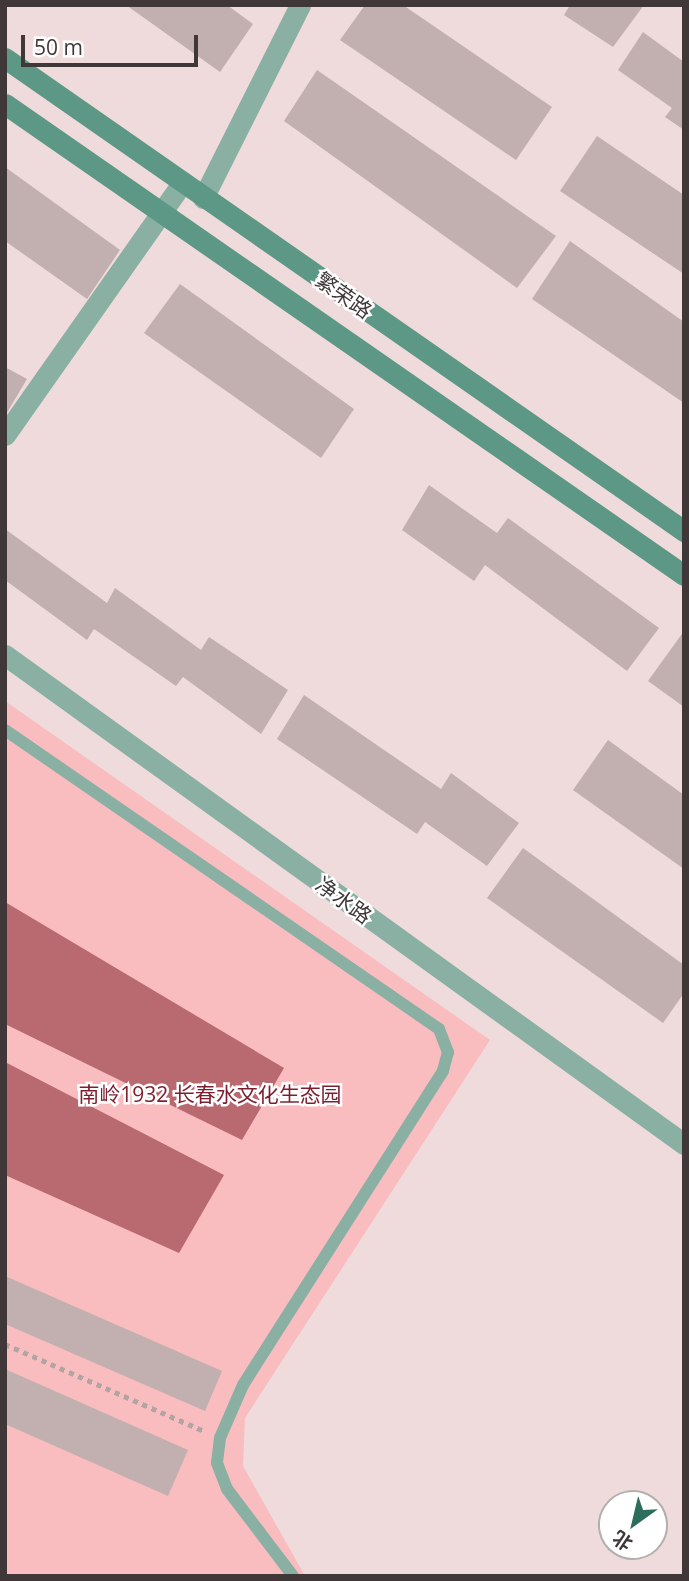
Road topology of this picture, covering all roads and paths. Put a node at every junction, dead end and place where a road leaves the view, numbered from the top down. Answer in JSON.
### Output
{"nodes":[{"id":1,"x":300,"y":5,"type":"edge"},
{"id":2,"x":5,"y":58,"type":"edge"},
{"id":3,"x":5,"y":104,"type":"edge"},
{"id":4,"x":181,"y":183,"type":"junction"},
{"id":5,"x":203,"y":198,"type":"junction"},
{"id":6,"x":161,"y":213,"type":"junction"},
{"id":7,"x":5,"y":435,"type":"edge"},
{"id":8,"x":684,"y":531,"type":"edge"},
{"id":9,"x":684,"y":575,"type":"edge"},
{"id":10,"x":5,"y":655,"type":"edge"},
{"id":11,"x":5,"y":730,"type":"edge"},
{"id":12,"x":684,"y":1144,"type":"edge"},
{"id":13,"x":5,"y":1344,"type":"edge"},
{"id":14,"x":220,"y":1438,"type":"junction"},
{"id":15,"x":293,"y":1576,"type":"edge"}],
"edges":[{"from":1,"to":5,"type":"street"},
{"from":2,"to":4,"type":"main road","name":"繁荣路"},
{"from":3,"to":6,"type":"main road","name":"繁荣路"},
{"from":4,"to":5,"type":"main road","name":"繁荣路"},
{"from":4,"to":6,"type":"street"},
{"from":5,"to":8,"type":"main road","name":"繁荣路"},
{"from":6,"to":7,"type":"street"},
{"from":6,"to":9,"type":"main road","name":"繁荣路"},
{"from":10,"to":12,"type":"street","name":"净水路"},
{"from":11,"to":14,"type":"lane"},
{"from":13,"to":14,"type":"path"},
{"from":14,"to":15,"type":"lane"}]}
